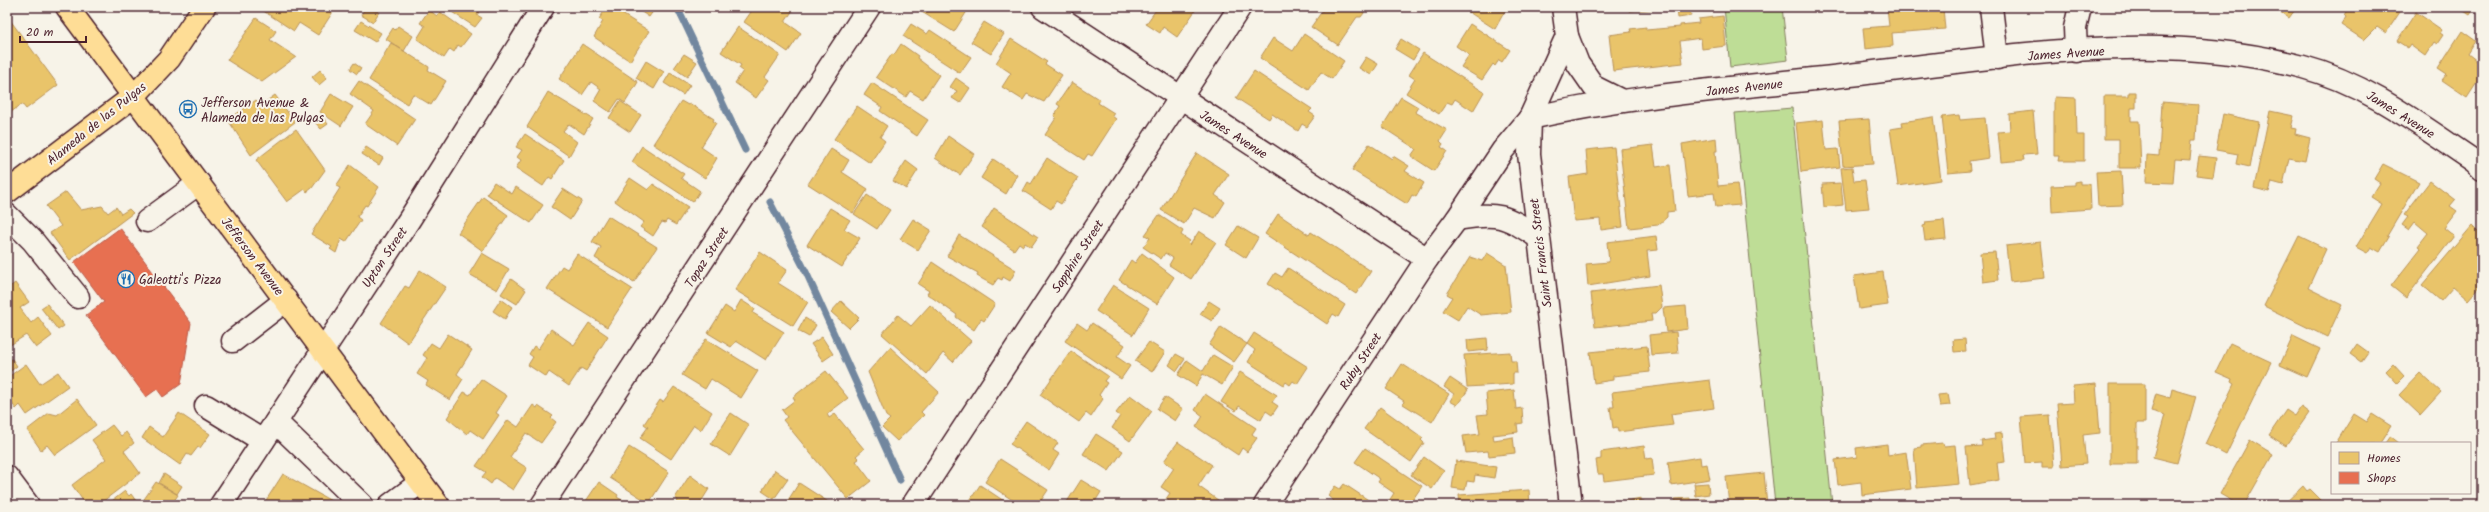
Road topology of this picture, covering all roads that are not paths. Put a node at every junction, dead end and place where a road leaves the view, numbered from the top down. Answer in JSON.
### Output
{"nodes":[{"id":1,"x":67,"y":7,"type":"edge"},
{"id":2,"x":204,"y":7,"type":"edge"},
{"id":3,"x":543,"y":7,"type":"edge"},
{"id":4,"x":869,"y":7,"type":"edge"},
{"id":5,"x":1042,"y":7,"type":"edge"},
{"id":6,"x":1240,"y":7,"type":"edge"},
{"id":7,"x":1563,"y":7,"type":"edge"},
{"id":8,"x":1991,"y":7,"type":"edge"},
{"id":9,"x":2080,"y":7,"type":"edge"},
{"id":10,"x":1567,"y":36,"type":"junction"},
{"id":11,"x":2076,"y":51,"type":"junction"},
{"id":12,"x":1997,"y":58,"type":"junction"},
{"id":13,"x":134,"y":96,"type":"junction"},
{"id":14,"x":1180,"y":98,"type":"junction"},
{"id":15,"x":1622,"y":101,"type":"junction"},
{"id":16,"x":1530,"y":118,"type":"junction"},
{"id":17,"x":2482,"y":169,"type":"edge"},
{"id":18,"x":198,"y":183,"type":"junction"},
{"id":19,"x":7,"y":192,"type":"edge"},
{"id":20,"x":7,"y":215,"type":"edge"},
{"id":21,"x":1457,"y":219,"type":"junction"},
{"id":22,"x":147,"y":221,"type":"dead end"},
{"id":23,"x":1538,"y":237,"type":"junction"},
{"id":24,"x":1427,"y":259,"type":"junction"},
{"id":25,"x":78,"y":297,"type":"dead end"},
{"id":26,"x":286,"y":300,"type":"junction"},
{"id":27,"x":233,"y":341,"type":"dead end"},
{"id":28,"x":323,"y":350,"type":"junction"},
{"id":29,"x":206,"y":406,"type":"dead end"},
{"id":30,"x":276,"y":422,"type":"junction"},
{"id":31,"x":263,"y":441,"type":"junction"},
{"id":32,"x":7,"y":477,"type":"edge"},
{"id":33,"x":421,"y":482,"type":"junction"},
{"id":34,"x":28,"y":505,"type":"edge"},
{"id":35,"x":221,"y":505,"type":"edge"},
{"id":36,"x":362,"y":505,"type":"edge"},
{"id":37,"x":390,"y":505,"type":"edge"},
{"id":38,"x":438,"y":505,"type":"edge"},
{"id":39,"x":542,"y":505,"type":"edge"},
{"id":40,"x":913,"y":505,"type":"edge"},
{"id":41,"x":1266,"y":505,"type":"edge"},
{"id":42,"x":1571,"y":505,"type":"edge"}],
"edges":[{"from":1,"to":13,"type":"main road","name":"Jefferson Avenue"},
{"from":2,"to":13,"type":"main road","name":"Alameda de las Pulgas"},
{"from":3,"to":28,"type":"street","name":"Upton Street"},
{"from":4,"to":39,"type":"street","name":"Topaz Street"},
{"from":5,"to":14,"type":"street","name":"James Avenue"},
{"from":6,"to":14,"type":"street","name":"Sapphire Street"},
{"from":7,"to":10,"type":"street"},
{"from":8,"to":12,"type":"street"},
{"from":9,"to":11,"type":"street"},
{"from":10,"to":15,"type":"street"},
{"from":10,"to":16,"type":"street","name":"Saint Francis Street"},
{"from":11,"to":12,"type":"street","name":"James Avenue"},
{"from":11,"to":17,"type":"street","name":"James Avenue"},
{"from":12,"to":15,"type":"street","name":"James Avenue"},
{"from":13,"to":18,"type":"main road","name":"Jefferson Avenue"},
{"from":13,"to":19,"type":"main road","name":"Alameda de las Pulgas"},
{"from":14,"to":24,"type":"street","name":"James Avenue"},
{"from":14,"to":40,"type":"street","name":"Sapphire Street"},
{"from":15,"to":16,"type":"street","name":"James Avenue"},
{"from":16,"to":21,"type":"street","name":"Ruby Street"},
{"from":16,"to":23,"type":"street","name":"Saint Francis Street"},
{"from":18,"to":22,"type":"street"},
{"from":18,"to":26,"type":"main road","name":"Jefferson Avenue"},
{"from":20,"to":25,"type":"street"},
{"from":21,"to":23,"type":"street"},
{"from":21,"to":24,"type":"street","name":"Ruby Street"},
{"from":23,"to":42,"type":"street","name":"Saint Francis Street"},
{"from":24,"to":41,"type":"street","name":"Ruby Street"},
{"from":26,"to":27,"type":"street"},
{"from":26,"to":28,"type":"main road","name":"Jefferson Avenue"},
{"from":28,"to":30,"type":"street","name":"Upton Street"},
{"from":28,"to":33,"type":"main road","name":"Jefferson Avenue"},
{"from":29,"to":31,"type":"street"},
{"from":30,"to":31,"type":"street","name":"Upton Street"},
{"from":30,"to":36,"type":"street"},
{"from":31,"to":35,"type":"street","name":"Upton Street"},
{"from":32,"to":34,"type":"street"},
{"from":33,"to":37,"type":"street"},
{"from":33,"to":38,"type":"main road","name":"Jefferson Avenue"}]}
